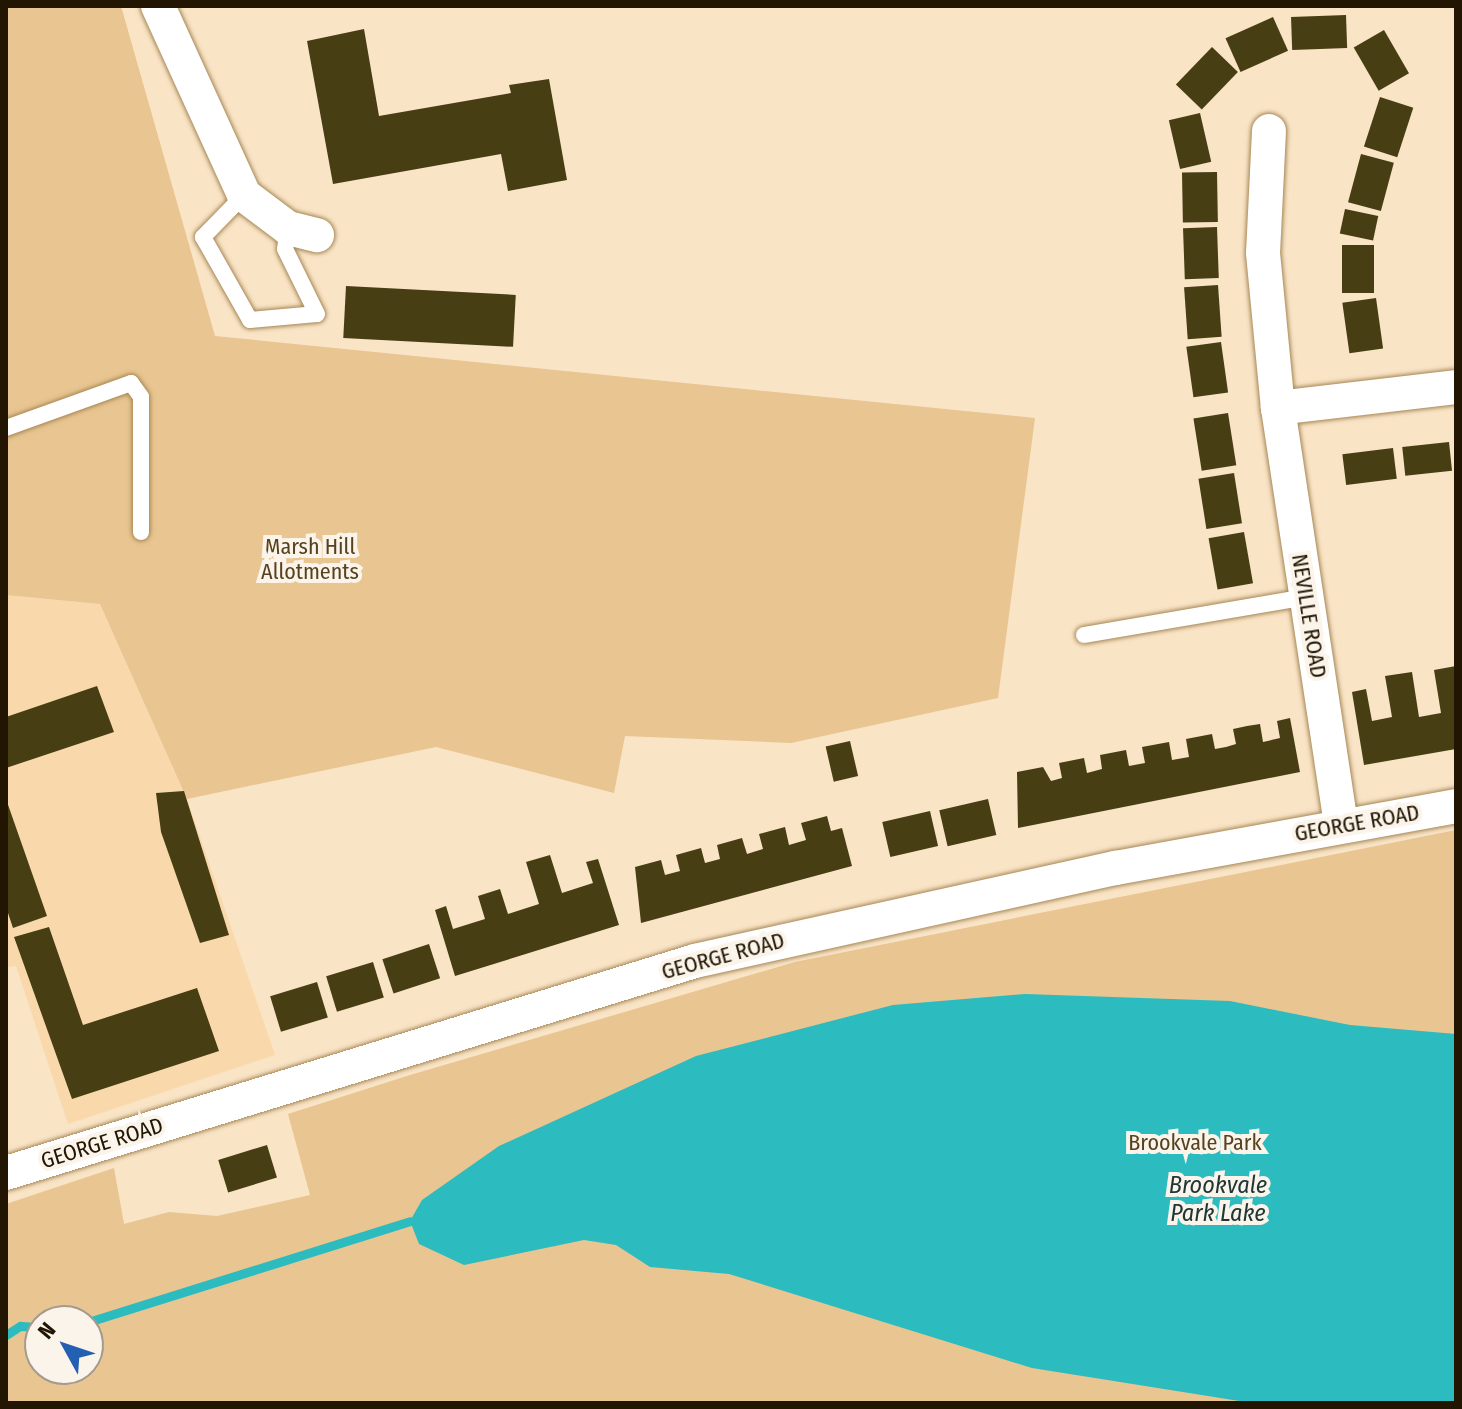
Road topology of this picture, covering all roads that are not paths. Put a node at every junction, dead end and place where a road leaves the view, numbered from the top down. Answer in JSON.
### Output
{"nodes":[{"id":1,"x":158,"y":6,"type":"edge"},
{"id":2,"x":1269,"y":131,"type":"dead end"},
{"id":3,"x":244,"y":195,"type":"junction"},
{"id":4,"x":303,"y":231,"type":"joint"},
{"id":5,"x":1456,"y":387,"type":"edge"},
{"id":6,"x":1278,"y":408,"type":"junction"},
{"id":7,"x":6,"y":428,"type":"edge"},
{"id":8,"x":141,"y":532,"type":"dead end"},
{"id":9,"x":1306,"y":597,"type":"junction"},
{"id":10,"x":1084,"y":635,"type":"dead end"},
{"id":11,"x":1456,"y":806,"type":"edge"},
{"id":12,"x":1341,"y":824,"type":"junction"},
{"id":13,"x":6,"y":1173,"type":"edge"}],
"edges":[{"from":1,"to":3,"type":"street"},
{"from":2,"to":6,"type":"street","name":"NEVILLE ROAD"},
{"from":3,"to":4,"type":"street"},
{"from":3,"to":4,"type":"lane"},
{"from":5,"to":6,"type":"street"},
{"from":6,"to":9,"type":"street","name":"NEVILLE ROAD"},
{"from":7,"to":8,"type":"lane"},
{"from":9,"to":10,"type":"lane"},
{"from":9,"to":12,"type":"street","name":"NEVILLE ROAD"},
{"from":11,"to":12,"type":"street","name":"GEORGE ROAD"},
{"from":12,"to":13,"type":"street","name":"GEORGE ROAD"}]}
